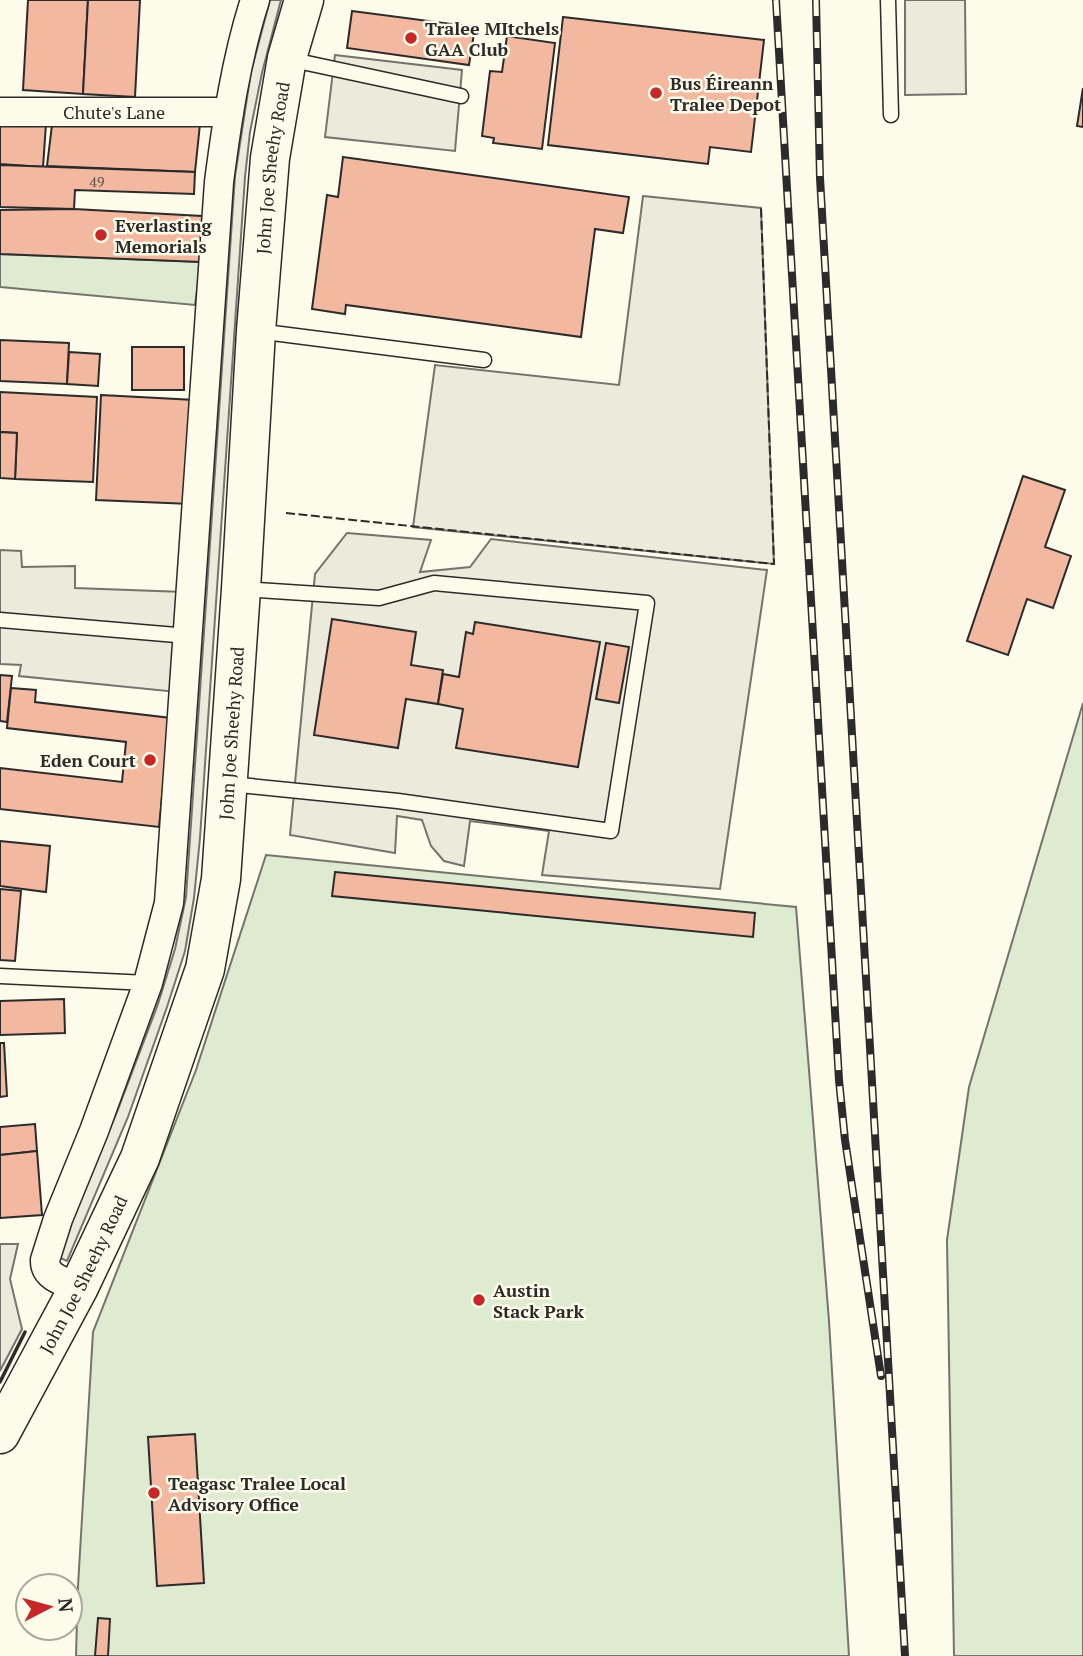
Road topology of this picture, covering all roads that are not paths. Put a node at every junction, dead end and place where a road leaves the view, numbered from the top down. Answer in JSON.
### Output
{"nodes":[{"id":1,"x":254,"y":0,"type":"edge"},
{"id":2,"x":304,"y":0,"type":"edge"},
{"id":3,"x":888,"y":0,"type":"edge"},
{"id":4,"x":287,"y":58,"type":"junction"},
{"id":5,"x":461,"y":96,"type":"dead end"},
{"id":6,"x":0,"y":112,"type":"edge"},
{"id":7,"x":229,"y":112,"type":"junction"},
{"id":8,"x":891,"y":115,"type":"dead end"},
{"id":9,"x":256,"y":331,"type":"junction"},
{"id":10,"x":484,"y":360,"type":"dead end"},
{"id":11,"x":241,"y":589,"type":"junction"},
{"id":12,"x":0,"y":620,"type":"edge"},
{"id":13,"x":188,"y":636,"type":"junction"},
{"id":14,"x":227,"y":783,"type":"junction"},
{"id":15,"x":0,"y":976,"type":"edge"},
{"id":16,"x":148,"y":983,"type":"junction"},
{"id":17,"x":79,"y":1287,"type":"junction"},
{"id":18,"x":1,"y":1428,"type":"edge"}],
"edges":[{"from":1,"to":7,"type":"street"},
{"from":2,"to":4,"type":"main road","name":"John Joe Sheehy Road"},
{"from":3,"to":8,"type":"lane"},
{"from":4,"to":5,"type":"lane"},
{"from":4,"to":9,"type":"main road","name":"John Joe Sheehy Road"},
{"from":6,"to":7,"type":"street","name":"Chute's Lane"},
{"from":7,"to":13,"type":"street"},
{"from":9,"to":10,"type":"lane"},
{"from":9,"to":11,"type":"main road","name":"John Joe Sheehy Road"},
{"from":11,"to":14,"type":"main road","name":"John Joe Sheehy Road"},
{"from":11,"to":14,"type":"lane"},
{"from":12,"to":13,"type":"lane"},
{"from":13,"to":16,"type":"street"},
{"from":14,"to":17,"type":"main road","name":"John Joe Sheehy Road"},
{"from":15,"to":16,"type":"lane"},
{"from":16,"to":17,"type":"street"},
{"from":17,"to":18,"type":"main road","name":"John Joe Sheehy Road"}]}
